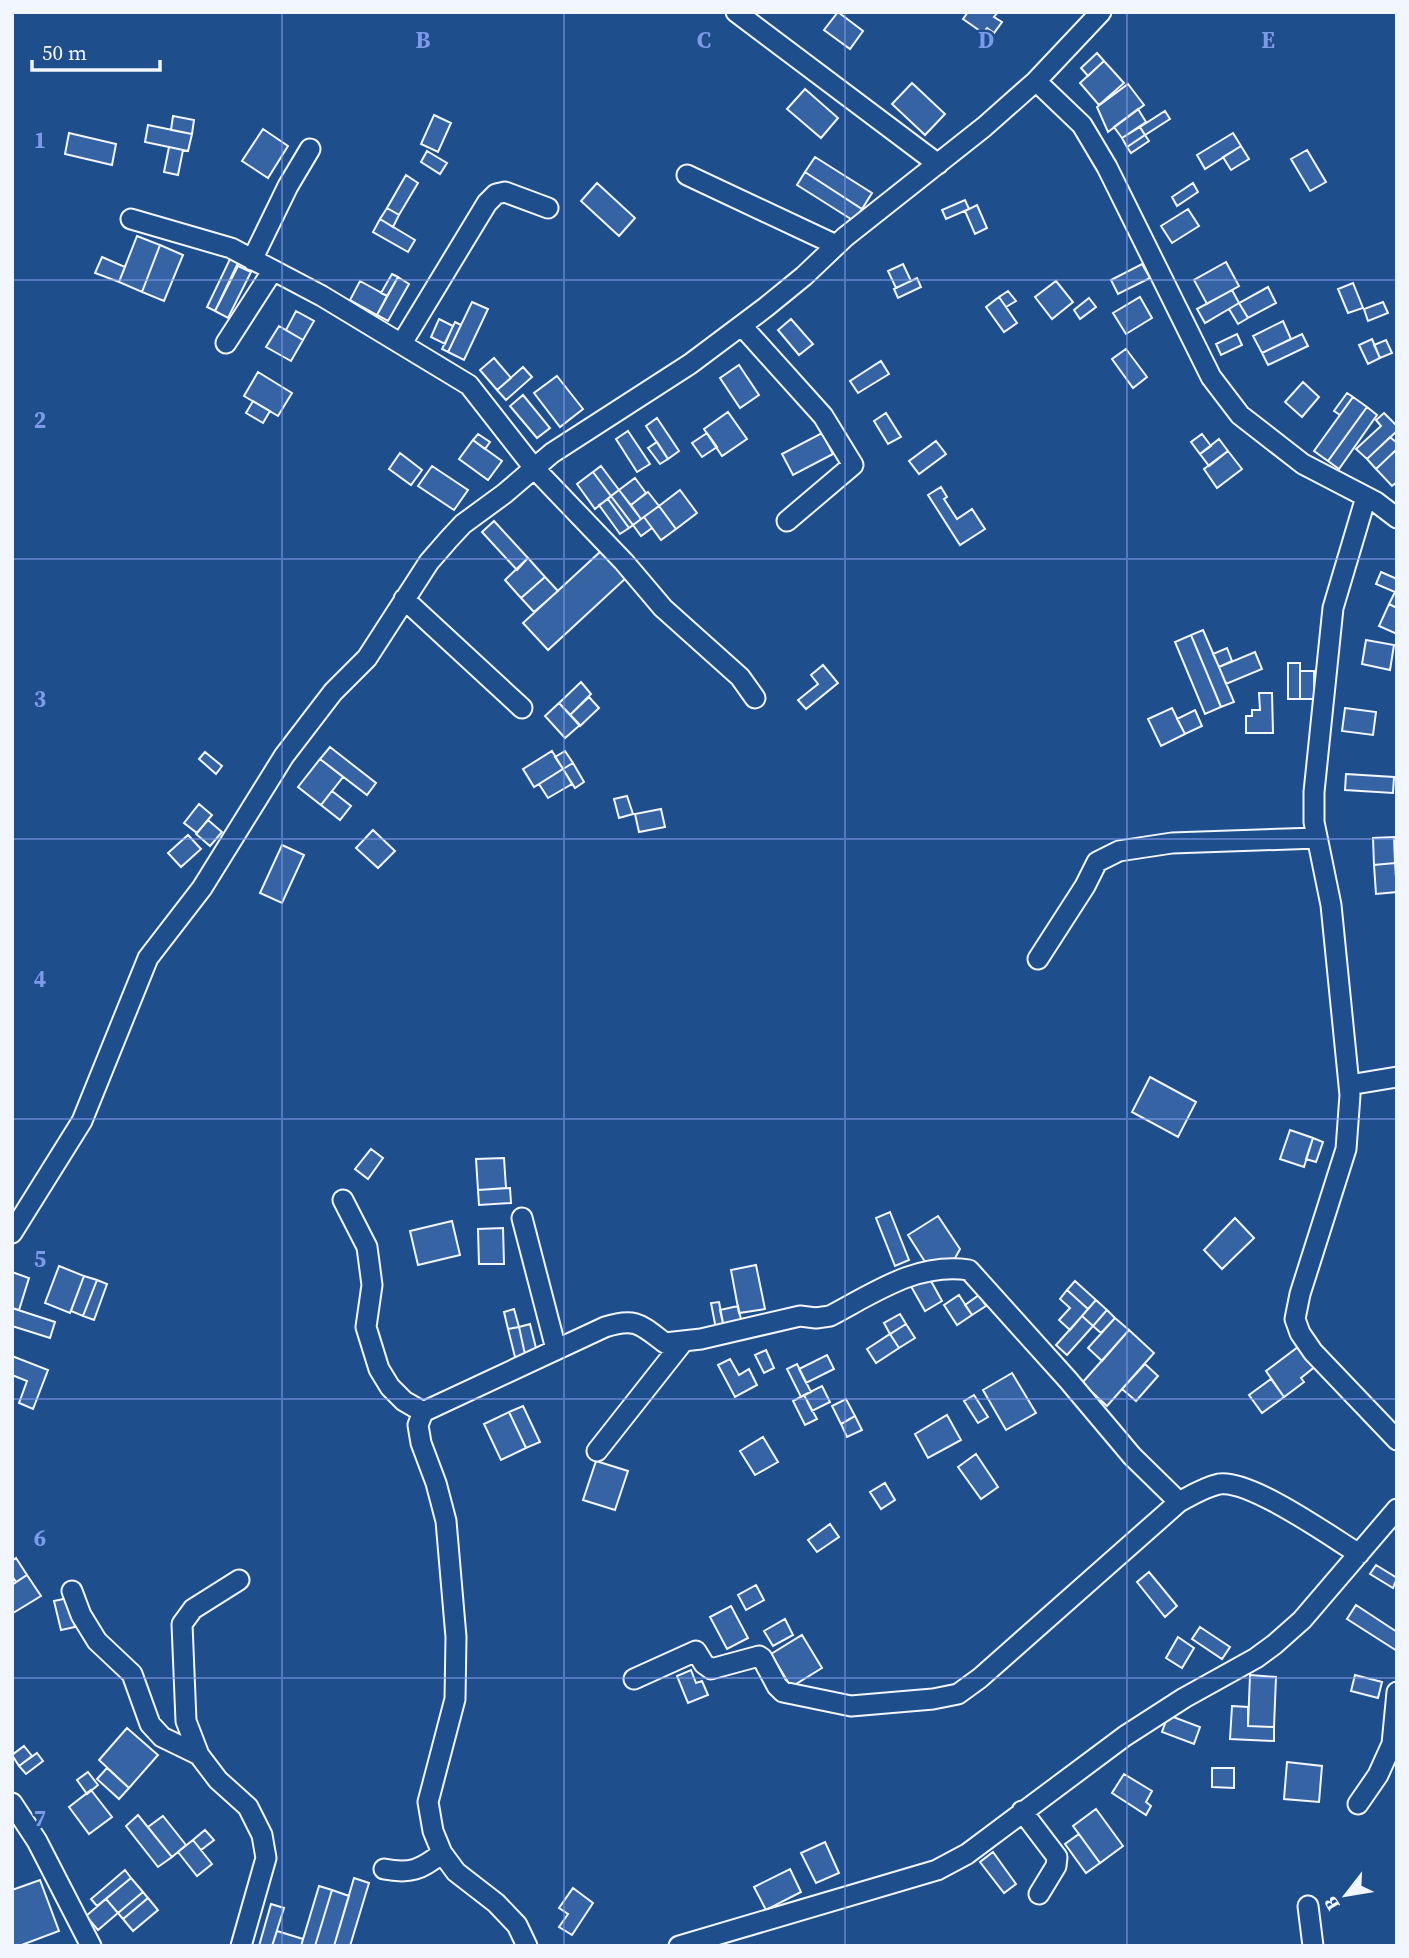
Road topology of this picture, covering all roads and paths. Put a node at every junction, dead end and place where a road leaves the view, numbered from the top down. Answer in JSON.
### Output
{"nodes":[{"id":1,"x":736,"y":12,"type":"edge"},
{"id":2,"x":1101,"y":12,"type":"edge"},
{"id":3,"x":1036,"y":81,"type":"junction"},
{"id":4,"x":310,"y":149,"type":"dead end"},
{"id":5,"x":938,"y":164,"type":"junction"},
{"id":6,"x":687,"y":176,"type":"dead end"},
{"id":7,"x":548,"y":208,"type":"dead end"},
{"id":8,"x":131,"y":219,"type":"dead end"},
{"id":9,"x":836,"y":245,"type":"junction"},
{"id":10,"x":252,"y":260,"type":"junction"},
{"id":11,"x":273,"y":270,"type":"junction"},
{"id":12,"x":742,"y":326,"type":"junction"},
{"id":13,"x":226,"y":343,"type":"dead end"},
{"id":14,"x":402,"y":343,"type":"junction"},
{"id":15,"x":534,"y":468,"type":"junction"},
{"id":16,"x":1366,"y":497,"type":"junction"},
{"id":17,"x":1397,"y":518,"type":"edge"},
{"id":18,"x":787,"y":521,"type":"dead end"},
{"id":19,"x":404,"y":599,"type":"junction"},
{"id":20,"x":755,"y":698,"type":"dead end"},
{"id":21,"x":522,"y":708,"type":"dead end"},
{"id":22,"x":1317,"y":838,"type":"junction"},
{"id":23,"x":1038,"y":959,"type":"dead end"},
{"id":24,"x":1397,"y":1077,"type":"edge"},
{"id":25,"x":1349,"y":1085,"type":"junction"},
{"id":26,"x":343,"y":1200,"type":"dead end"},
{"id":27,"x":522,"y":1218,"type":"dead end"},
{"id":28,"x":12,"y":1233,"type":"edge"},
{"id":29,"x":682,"y":1342,"type":"junction"},
{"id":30,"x":556,"y":1349,"type":"junction"},
{"id":31,"x":423,"y":1412,"type":"junction"},
{"id":32,"x":1397,"y":1440,"type":"edge"},
{"id":33,"x":597,"y":1451,"type":"dead end"},
{"id":34,"x":1179,"y":1502,"type":"junction"},
{"id":35,"x":1397,"y":1509,"type":"edge"},
{"id":36,"x":1359,"y":1554,"type":"junction"},
{"id":37,"x":239,"y":1580,"type":"dead end"},
{"id":38,"x":72,"y":1591,"type":"dead end"},
{"id":39,"x":634,"y":1679,"type":"dead end"},
{"id":40,"x":1397,"y":1692,"type":"edge"},
{"id":41,"x":199,"y":1755,"type":"junction"},
{"id":42,"x":12,"y":1803,"type":"edge"},
{"id":43,"x":1358,"y":1804,"type":"dead end"},
{"id":44,"x":1022,"y":1811,"type":"junction"},
{"id":45,"x":442,"y":1853,"type":"junction"},
{"id":46,"x":384,"y":1869,"type":"dead end"},
{"id":47,"x":1039,"y":1894,"type":"dead end"},
{"id":48,"x":1308,"y":1906,"type":"dead end"},
{"id":49,"x":90,"y":1946,"type":"edge"},
{"id":50,"x":241,"y":1946,"type":"edge"},
{"id":51,"x":527,"y":1946,"type":"edge"},
{"id":52,"x":679,"y":1946,"type":"edge"},
{"id":53,"x":1313,"y":1946,"type":"edge"}],
"edges":[{"from":1,"to":5,"type":"street"},
{"from":2,"to":3,"type":"street"},
{"from":3,"to":5,"type":"street"},
{"from":3,"to":16,"type":"street"},
{"from":4,"to":10,"type":"street"},
{"from":5,"to":9,"type":"street"},
{"from":6,"to":9,"type":"street"},
{"from":7,"to":14,"type":"street"},
{"from":8,"to":10,"type":"street"},
{"from":9,"to":12,"type":"street"},
{"from":10,"to":11,"type":"street"},
{"from":11,"to":13,"type":"street"},
{"from":11,"to":14,"type":"street"},
{"from":12,"to":15,"type":"street"},
{"from":12,"to":18,"type":"street"},
{"from":14,"to":15,"type":"street"},
{"from":15,"to":19,"type":"street"},
{"from":15,"to":20,"type":"street"},
{"from":16,"to":17,"type":"street"},
{"from":16,"to":22,"type":"street"},
{"from":19,"to":21,"type":"street"},
{"from":19,"to":28,"type":"street"},
{"from":22,"to":23,"type":"street"},
{"from":22,"to":25,"type":"street"},
{"from":24,"to":25,"type":"street"},
{"from":25,"to":32,"type":"street"},
{"from":26,"to":31,"type":"street"},
{"from":27,"to":30,"type":"street"},
{"from":29,"to":30,"type":"street"},
{"from":29,"to":33,"type":"street"},
{"from":29,"to":34,"type":"street"},
{"from":30,"to":31,"type":"street"},
{"from":31,"to":45,"type":"street"},
{"from":34,"to":36,"type":"street"},
{"from":34,"to":39,"type":"street"},
{"from":35,"to":36,"type":"street"},
{"from":36,"to":44,"type":"street"},
{"from":37,"to":41,"type":"street"},
{"from":38,"to":41,"type":"street"},
{"from":40,"to":43,"type":"street"},
{"from":41,"to":50,"type":"street"},
{"from":42,"to":49,"type":"street"},
{"from":44,"to":47,"type":"street"},
{"from":44,"to":52,"type":"street"},
{"from":45,"to":46,"type":"street"},
{"from":45,"to":51,"type":"street"},
{"from":48,"to":53,"type":"street"}]}
